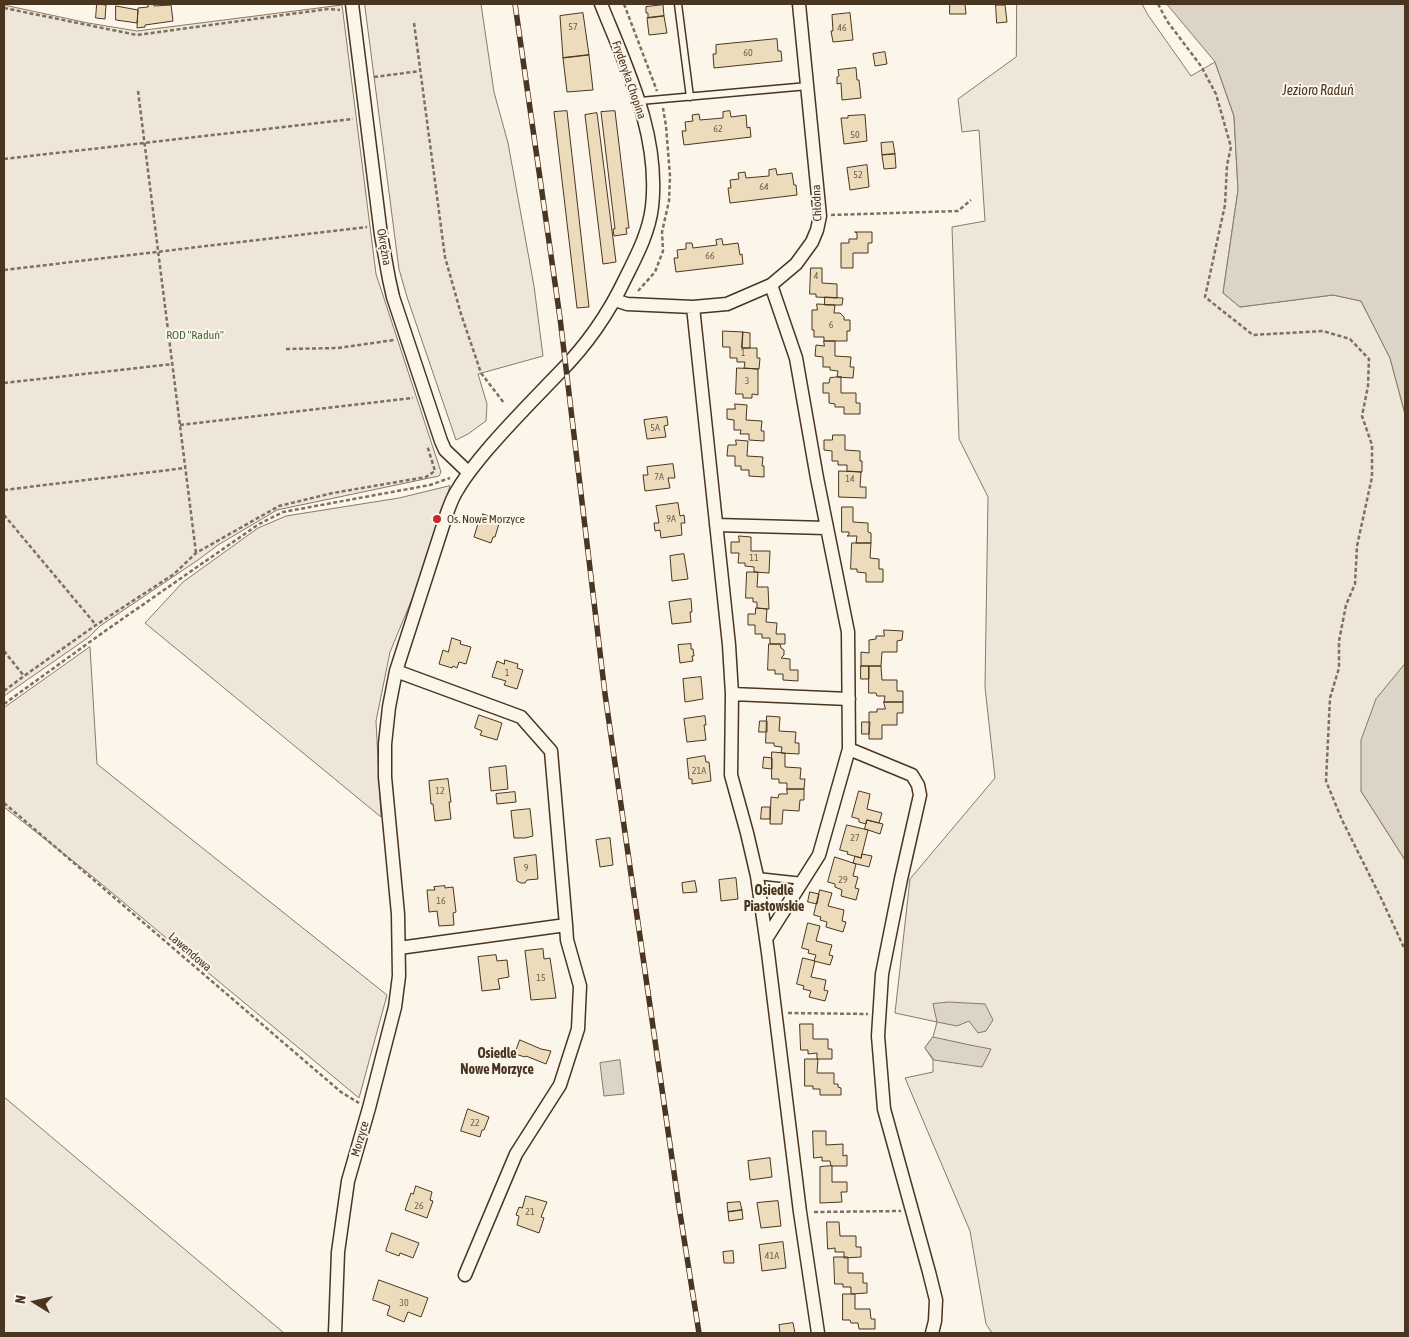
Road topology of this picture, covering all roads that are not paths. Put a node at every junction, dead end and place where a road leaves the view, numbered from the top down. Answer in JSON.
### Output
{"nodes":[{"id":1,"x":352,"y":4,"type":"edge"},
{"id":2,"x":601,"y":4,"type":"edge"},
{"id":3,"x":678,"y":4,"type":"edge"},
{"id":4,"x":799,"y":4,"type":"edge"},
{"id":5,"x":808,"y":86,"type":"junction"},
{"id":6,"x":690,"y":97,"type":"junction"},
{"id":7,"x":640,"y":101,"type":"junction"},
{"id":8,"x":771,"y":285,"type":"junction"},
{"id":9,"x":615,"y":300,"type":"junction"},
{"id":10,"x":693,"y":307,"type":"junction"},
{"id":11,"x":468,"y":472,"type":"junction"},
{"id":12,"x":716,"y":525,"type":"junction"},
{"id":13,"x":826,"y":528,"type":"junction"},
{"id":14,"x":396,"y":671,"type":"junction"},
{"id":15,"x":732,"y":694,"type":"junction"},
{"id":16,"x":849,"y":700,"type":"junction"},
{"id":17,"x":849,"y":749,"type":"junction"},
{"id":18,"x":756,"y":876,"type":"junction"},
{"id":19,"x":803,"y":881,"type":"junction"},
{"id":20,"x":566,"y":925,"type":"junction"},
{"id":21,"x":766,"y":939,"type":"junction"},
{"id":22,"x":400,"y":948,"type":"junction"},
{"id":23,"x":465,"y":1275,"type":"dead end"},
{"id":24,"x":335,"y":1333,"type":"edge"},
{"id":25,"x":818,"y":1333,"type":"edge"},
{"id":26,"x":932,"y":1333,"type":"edge"}],
"edges":[{"from":1,"to":11,"type":"street","name":"Okrężna"},
{"from":2,"to":7,"type":"street","name":"Fryderyka Chopina"},
{"from":3,"to":6,"type":"lane"},
{"from":4,"to":5,"type":"street","name":"Chłodna"},
{"from":5,"to":6,"type":"lane"},
{"from":5,"to":8,"type":"street","name":"Chłodna"},
{"from":6,"to":7,"type":"lane"},
{"from":7,"to":9,"type":"street","name":"Fryderyka Chopina"},
{"from":8,"to":10,"type":"street","name":"Chłodna"},
{"from":8,"to":13,"type":"street"},
{"from":9,"to":10,"type":"street","name":"Chłodna"},
{"from":9,"to":11,"type":"street","name":"Fryderyka Chopina"},
{"from":10,"to":12,"type":"street"},
{"from":11,"to":14,"type":"street","name":"Fryderyka Chopina"},
{"from":12,"to":13,"type":"street"},
{"from":12,"to":15,"type":"street"},
{"from":13,"to":16,"type":"street"},
{"from":14,"to":20,"type":"street"},
{"from":14,"to":22,"type":"street","name":"Morzyce"},
{"from":15,"to":16,"type":"street"},
{"from":15,"to":18,"type":"street"},
{"from":16,"to":17,"type":"street"},
{"from":17,"to":19,"type":"street"},
{"from":17,"to":26,"type":"street"},
{"from":18,"to":19,"type":"lane"},
{"from":18,"to":21,"type":"street"},
{"from":19,"to":21,"type":"street"},
{"from":20,"to":22,"type":"street"},
{"from":20,"to":23,"type":"street"},
{"from":21,"to":25,"type":"street"},
{"from":22,"to":24,"type":"street","name":"Morzyce"}]}
